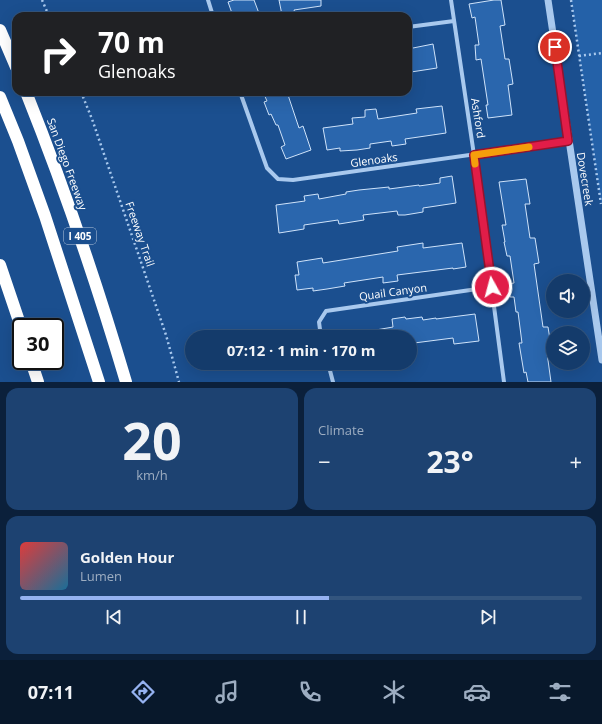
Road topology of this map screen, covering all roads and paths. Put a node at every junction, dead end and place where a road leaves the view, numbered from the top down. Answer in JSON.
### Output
{"nodes":[{"id":1,"x":42,"y":0,"type":"edge"},
{"id":2,"x":208,"y":0,"type":"edge"},
{"id":3,"x":451,"y":0,"type":"edge"},
{"id":4,"x":548,"y":0,"type":"edge"},
{"id":5,"x":571,"y":0,"type":"edge"},
{"id":6,"x":46,"y":12,"type":"edge"},
{"id":7,"x":212,"y":12,"type":"edge"},
{"id":8,"x":454,"y":21,"type":"junction"},
{"id":9,"x":412,"y":26,"type":"edge"},
{"id":10,"x":0,"y":30,"type":"edge"},
{"id":11,"x":602,"y":53,"type":"edge"},
{"id":12,"x":579,"y":56,"type":"junction"},
{"id":13,"x":12,"y":58,"type":"edge"},
{"id":14,"x":28,"y":96,"type":"edge"},
{"id":15,"x":83,"y":96,"type":"edge"},
{"id":16,"x":241,"y":96,"type":"edge"},
{"id":17,"x":0,"y":97,"type":"edge"},
{"id":18,"x":568,"y":141,"type":"junction"},
{"id":19,"x":474,"y":155,"type":"junction"},
{"id":20,"x":602,"y":204,"type":"edge"},
{"id":21,"x":0,"y":265,"type":"edge"},
{"id":22,"x":492,"y":287,"type":"junction"},
{"id":23,"x":18,"y":318,"type":"edge"},
{"id":24,"x":320,"y":330,"type":"edge"},
{"id":25,"x":602,"y":360,"type":"edge"},
{"id":26,"x":34,"y":370,"type":"edge"},
{"id":27,"x":330,"y":370,"type":"edge"},
{"id":28,"x":38,"y":382,"type":"edge"},
{"id":29,"x":99,"y":382,"type":"edge"},
{"id":30,"x":126,"y":382,"type":"edge"},
{"id":31,"x":179,"y":382,"type":"edge"},
{"id":32,"x":333,"y":382,"type":"edge"},
{"id":33,"x":504,"y":382,"type":"edge"}],
"edges":[{"from":1,"to":6,"type":"path"},
{"from":2,"to":7,"type":"street"},
{"from":3,"to":8,"type":"street","name":"Ashford"},
{"from":4,"to":18,"type":"street","name":"Dovecreek"},
{"from":5,"to":12,"type":"path"},
{"from":8,"to":9,"type":"street"},
{"from":8,"to":19,"type":"street","name":"Ashford"},
{"from":10,"to":13,"type":"highway"},
{"from":11,"to":12,"type":"path"},
{"from":12,"to":20,"type":"path"},
{"from":14,"to":30,"type":"highway","name":"San Diego Freeway","number":"I 405"},
{"from":15,"to":31,"type":"path","name":"Freeway Trail"},
{"from":16,"to":19,"type":"street","name":"Glenoaks"},
{"from":17,"to":29,"type":"highway"},
{"from":18,"to":19,"type":"street","name":"Glenoaks"},
{"from":18,"to":25,"type":"street","name":"Dovecreek"},
{"from":19,"to":22,"type":"street","name":"Ashford"},
{"from":21,"to":23,"type":"highway"},
{"from":22,"to":24,"type":"street","name":"Quail Canyon"},
{"from":22,"to":33,"type":"street","name":"Ashford"},
{"from":26,"to":28,"type":"highway"},
{"from":27,"to":32,"type":"street"}]}
